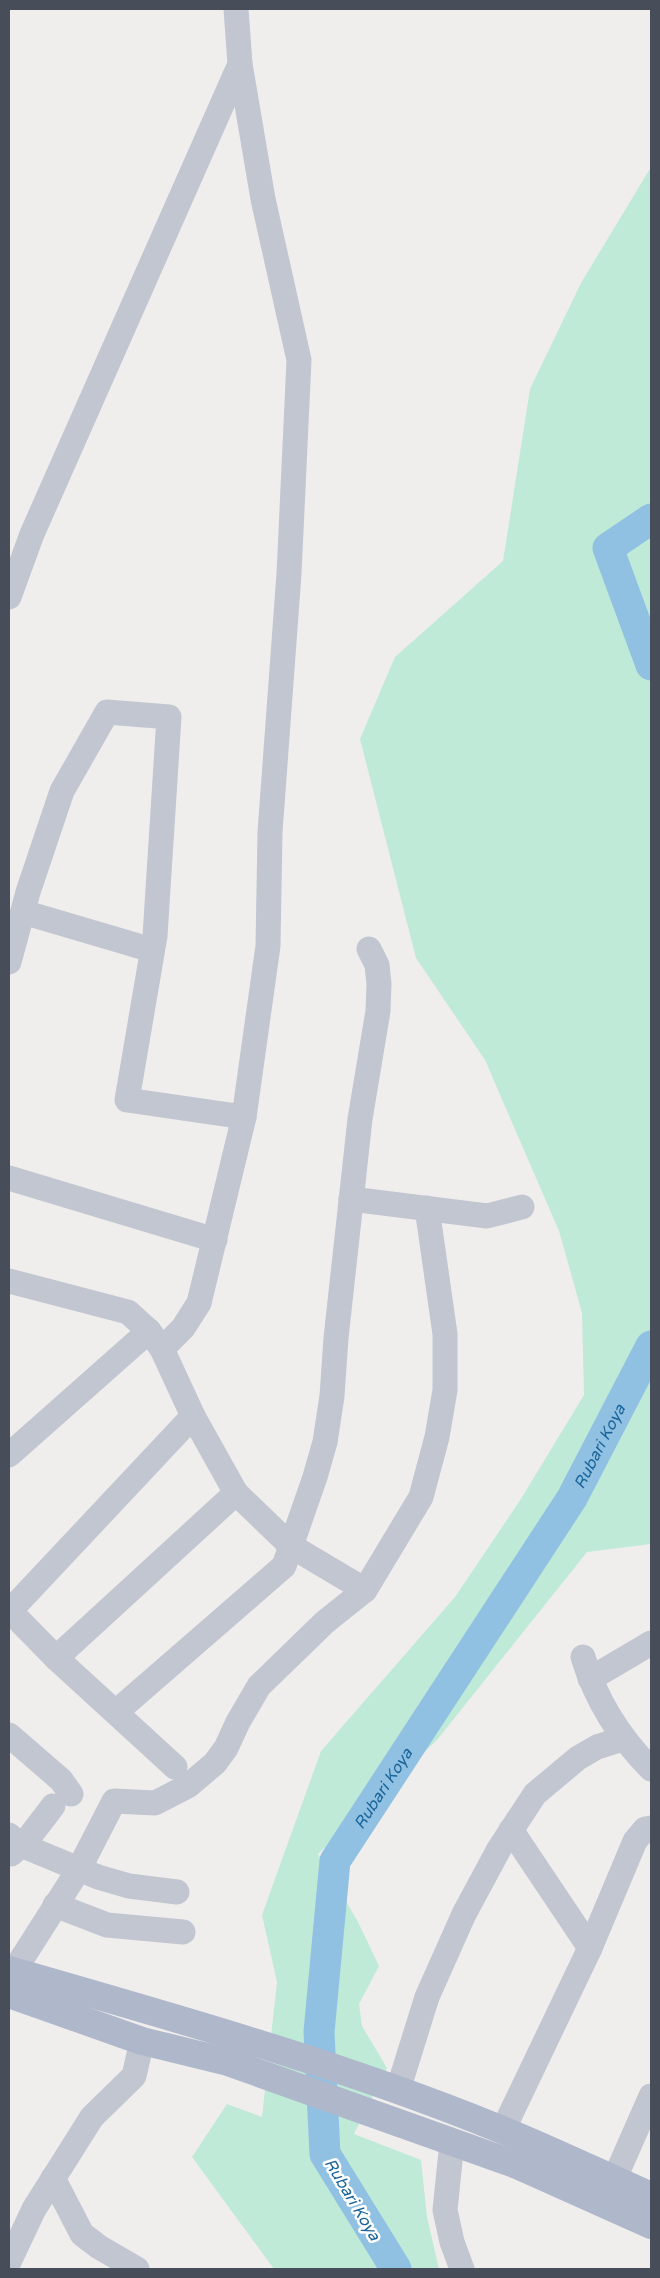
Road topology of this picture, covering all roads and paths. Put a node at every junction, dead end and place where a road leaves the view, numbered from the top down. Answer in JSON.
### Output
{"nodes":[{"id":1,"x":236,"y":9,"type":"edge"},
{"id":2,"x":240,"y":64,"type":"junction"},
{"id":3,"x":9,"y":597,"type":"edge"},
{"id":4,"x":23,"y":912,"type":"junction"},
{"id":5,"x":369,"y":948,"type":"dead end"},
{"id":6,"x":152,"y":950,"type":"junction"},
{"id":7,"x":9,"y":962,"type":"edge"},
{"id":8,"x":244,"y":1117,"type":"junction"},
{"id":9,"x":9,"y":1178,"type":"edge"},
{"id":10,"x":351,"y":1199,"type":"junction"},
{"id":11,"x":522,"y":1207,"type":"dead end"},
{"id":12,"x":427,"y":1208,"type":"junction"},
{"id":13,"x":215,"y":1240,"type":"junction"},
{"id":14,"x":9,"y":1281,"type":"edge"},
{"id":15,"x":155,"y":1340,"type":"junction"},
{"id":16,"x":193,"y":1416,"type":"junction"},
{"id":17,"x":9,"y":1455,"type":"edge"},
{"id":18,"x":236,"y":1493,"type":"junction"},
{"id":19,"x":292,"y":1546,"type":"junction"},
{"id":20,"x":365,"y":1590,"type":"junction"},
{"id":21,"x":9,"y":1611,"type":"edge"},
{"id":22,"x":651,"y":1643,"type":"edge"},
{"id":23,"x":56,"y":1658,"type":"junction"},
{"id":24,"x":116,"y":1712,"type":"junction"},
{"id":25,"x":9,"y":1735,"type":"edge"},
{"id":26,"x":622,"y":1738,"type":"junction"},
{"id":27,"x":176,"y":1767,"type":"dead end"},
{"id":28,"x":651,"y":1769,"type":"edge"},
{"id":29,"x":651,"y":1828,"type":"edge"},
{"id":30,"x":511,"y":1830,"type":"junction"},
{"id":31,"x":13,"y":1845,"type":"edge"},
{"id":32,"x":80,"y":1869,"type":"junction"},
{"id":33,"x":177,"y":1892,"type":"dead end"},
{"id":34,"x":55,"y":1905,"type":"junction"},
{"id":35,"x":183,"y":1932,"type":"dead end"},
{"id":36,"x":590,"y":1948,"type":"junction"},
{"id":37,"x":10,"y":1979,"type":"edge"},
{"id":38,"x":142,"y":2041,"type":"junction"},
{"id":39,"x":393,"y":2089,"type":"junction"},
{"id":40,"x":651,"y":2096,"type":"edge"},
{"id":41,"x":503,"y":2130,"type":"junction"},
{"id":42,"x":452,"y":2142,"type":"junction"},
{"id":43,"x":522,"y":2152,"type":"junction"},
{"id":44,"x":53,"y":2178,"type":"junction"},
{"id":45,"x":614,"y":2180,"type":"junction"},
{"id":46,"x":651,"y":2196,"type":"edge"},
{"id":47,"x":651,"y":2225,"type":"edge"},
{"id":48,"x":9,"y":2262,"type":"edge"},
{"id":49,"x":137,"y":2269,"type":"edge"},
{"id":50,"x":462,"y":2269,"type":"edge"}],
"edges":[{"from":1,"to":2,"type":"street"},
{"from":2,"to":3,"type":"street"},
{"from":2,"to":8,"type":"street"},
{"from":4,"to":6,"type":"street"},
{"from":4,"to":6,"type":"street"},
{"from":4,"to":7,"type":"street"},
{"from":5,"to":10,"type":"street"},
{"from":6,"to":8,"type":"street"},
{"from":8,"to":13,"type":"street"},
{"from":9,"to":13,"type":"street"},
{"from":10,"to":12,"type":"street"},
{"from":10,"to":19,"type":"street"},
{"from":11,"to":12,"type":"street"},
{"from":12,"to":20,"type":"street"},
{"from":13,"to":15,"type":"street"},
{"from":14,"to":15,"type":"street"},
{"from":15,"to":16,"type":"street"},
{"from":15,"to":17,"type":"street"},
{"from":16,"to":18,"type":"street"},
{"from":16,"to":21,"type":"street"},
{"from":18,"to":19,"type":"street"},
{"from":18,"to":23,"type":"street"},
{"from":19,"to":20,"type":"street"},
{"from":19,"to":24,"type":"street"},
{"from":20,"to":32,"type":"street"},
{"from":21,"to":23,"type":"street"},
{"from":22,"to":26,"type":"street"},
{"from":23,"to":24,"type":"street"},
{"from":24,"to":27,"type":"street"},
{"from":25,"to":31,"type":"street"},
{"from":26,"to":28,"type":"street"},
{"from":26,"to":30,"type":"street"},
{"from":29,"to":36,"type":"street"},
{"from":30,"to":36,"type":"street"},
{"from":30,"to":39,"type":"street"},
{"from":31,"to":32,"type":"street"},
{"from":32,"to":33,"type":"street"},
{"from":32,"to":34,"type":"street"},
{"from":34,"to":35,"type":"street"},
{"from":34,"to":37,"type":"street"},
{"from":36,"to":41,"type":"street"},
{"from":37,"to":38,"type":"main road"},
{"from":37,"to":39,"type":"main road"},
{"from":38,"to":42,"type":"main road"},
{"from":38,"to":44,"type":"street"},
{"from":39,"to":41,"type":"main road"},
{"from":40,"to":45,"type":"street"},
{"from":41,"to":43,"type":"main road"},
{"from":42,"to":43,"type":"main road"},
{"from":42,"to":50,"type":"street"},
{"from":43,"to":45,"type":"main road"},
{"from":43,"to":47,"type":"main road"},
{"from":44,"to":48,"type":"street"},
{"from":44,"to":49,"type":"street"},
{"from":45,"to":46,"type":"main road"}]}
